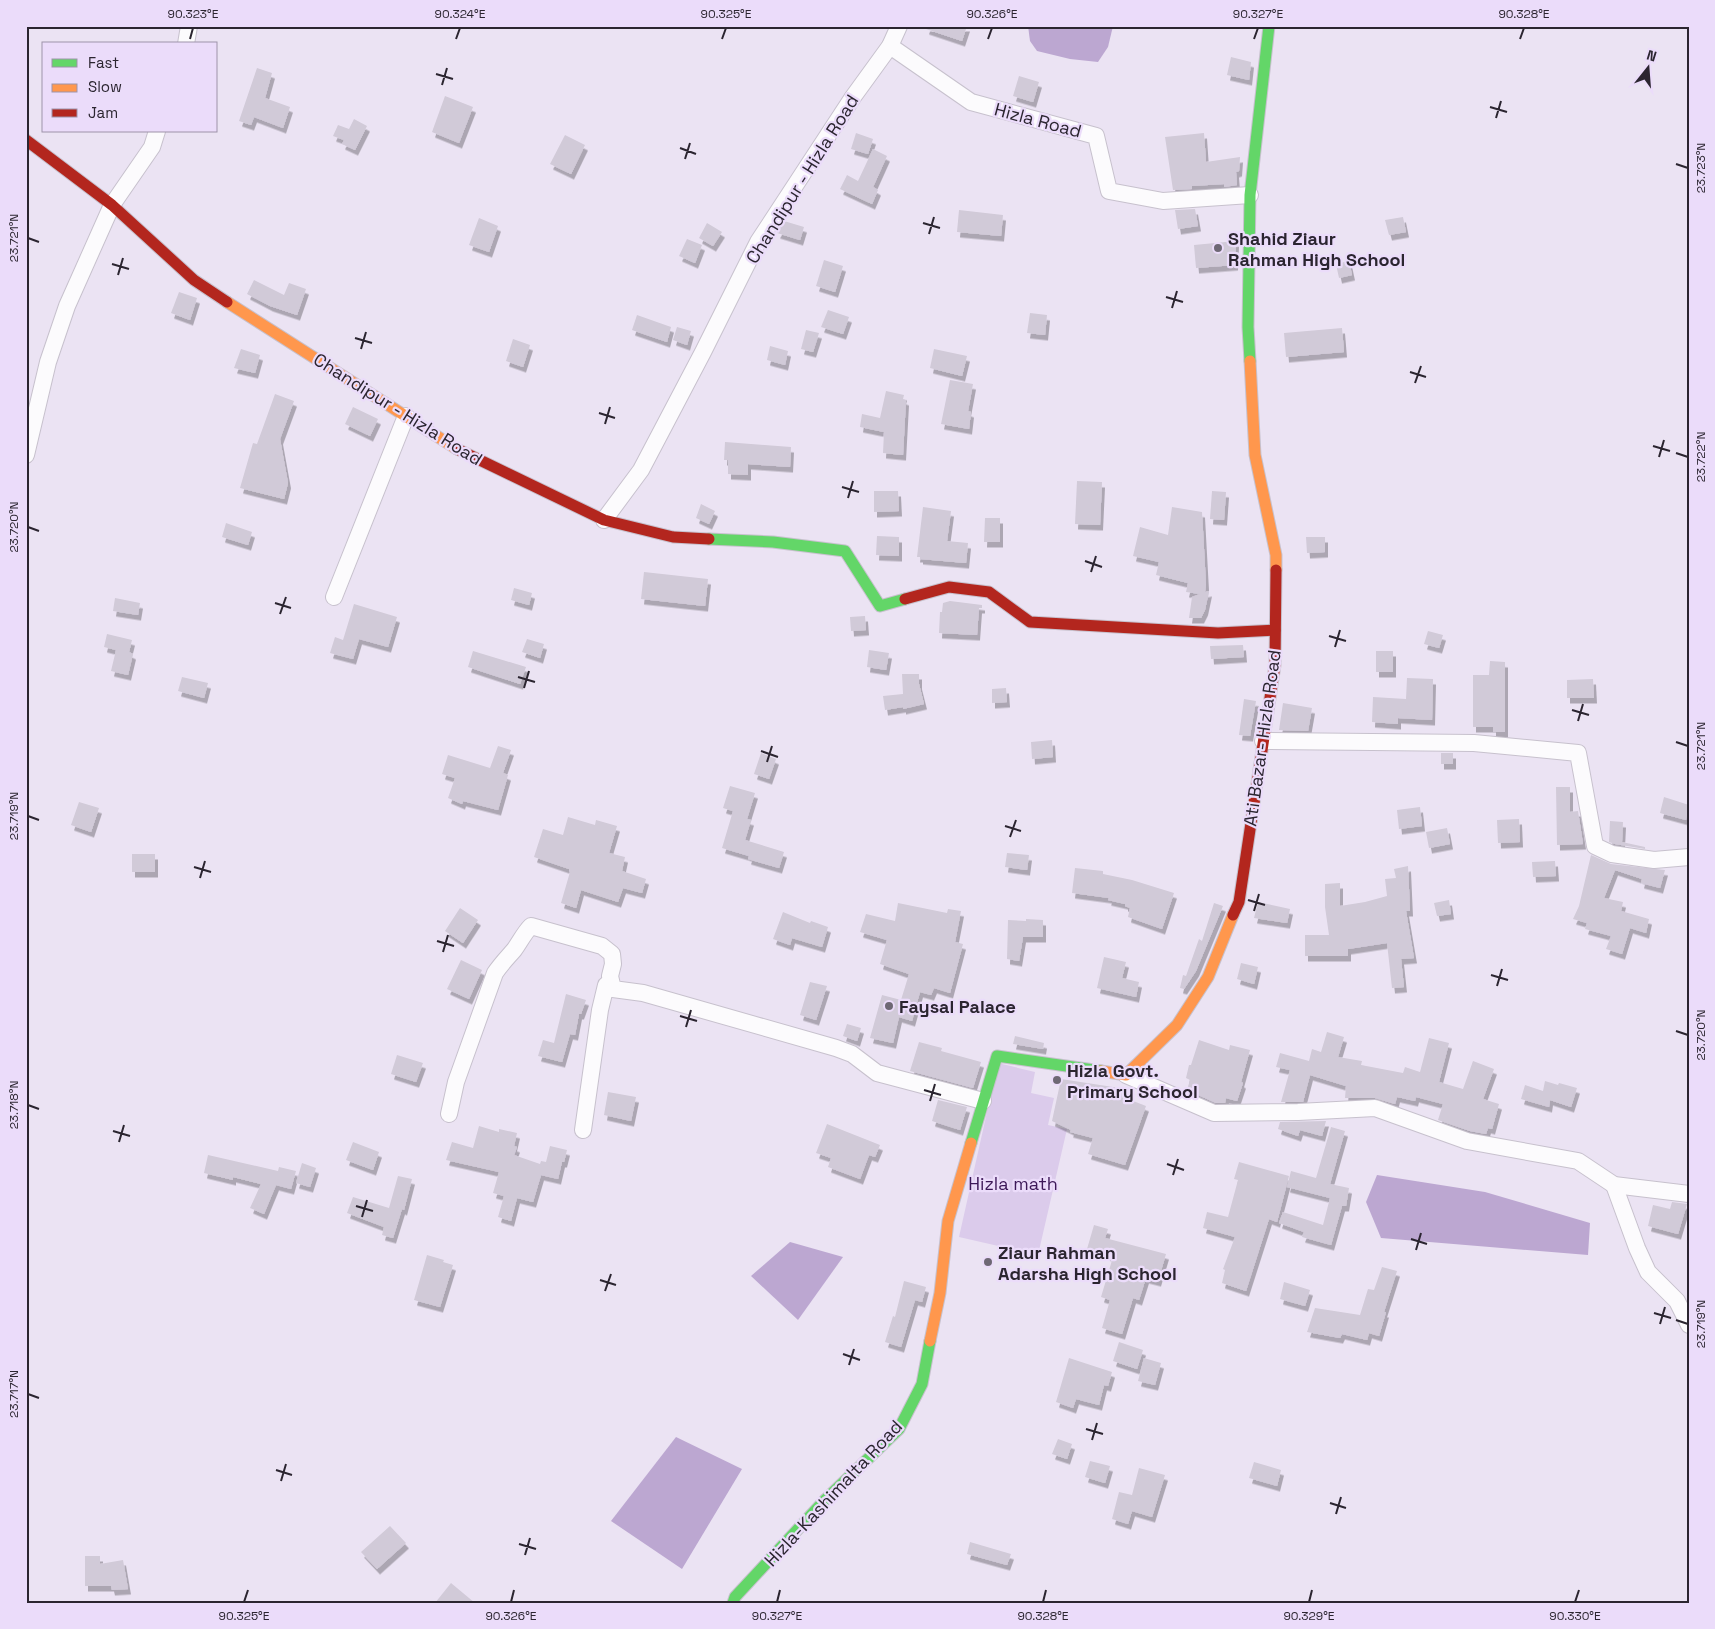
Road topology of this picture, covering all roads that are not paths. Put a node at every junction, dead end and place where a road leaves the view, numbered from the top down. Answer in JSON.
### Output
{"nodes":[{"id":1,"x":189,"y":26,"type":"edge"},
{"id":2,"x":899,"y":26,"type":"edge"},
{"id":3,"x":1269,"y":26,"type":"edge"},
{"id":4,"x":186,"y":42,"type":"edge"},
{"id":5,"x":890,"y":46,"type":"junction"},
{"id":6,"x":157,"y":132,"type":"edge"},
{"id":7,"x":26,"y":140,"type":"edge"},
{"id":8,"x":1250,"y":195,"type":"junction"},
{"id":9,"x":112,"y":206,"type":"junction"},
{"id":10,"x":406,"y":416,"type":"junction"},
{"id":11,"x":26,"y":455,"type":"edge"},
{"id":12,"x":604,"y":520,"type":"junction"},
{"id":13,"x":334,"y":597,"type":"dead end"},
{"id":14,"x":1275,"y":630,"type":"junction"},
{"id":15,"x":1263,"y":741,"type":"junction"},
{"id":16,"x":1689,"y":857,"type":"edge"},
{"id":17,"x":613,"y":988,"type":"junction"},
{"id":18,"x":1126,"y":1075,"type":"junction"},
{"id":19,"x":982,"y":1101,"type":"junction"},
{"id":20,"x":449,"y":1114,"type":"dead end"},
{"id":21,"x":583,"y":1130,"type":"dead end"},
{"id":22,"x":1614,"y":1185,"type":"junction"},
{"id":23,"x":1689,"y":1194,"type":"edge"},
{"id":24,"x":1689,"y":1325,"type":"edge"},
{"id":25,"x":733,"y":1603,"type":"edge"}],
"edges":[{"from":1,"to":4,"type":"street"},
{"from":2,"to":5,"type":"street","name":"Chandipur - Hizla Road"},
{"from":3,"to":8,"type":"street","name":"Ati Bazar- Hizla Road"},
{"from":5,"to":8,"type":"street","name":"Hizla Road"},
{"from":5,"to":12,"type":"street","name":"Chandipur - Hizla Road"},
{"from":6,"to":9,"type":"street"},
{"from":7,"to":9,"type":"street","name":"Chandipur - Hizla Road"},
{"from":8,"to":14,"type":"street","name":"Ati Bazar- Hizla Road"},
{"from":9,"to":10,"type":"street","name":"Chandipur - Hizla Road"},
{"from":9,"to":11,"type":"street"},
{"from":10,"to":12,"type":"street","name":"Chandipur - Hizla Road"},
{"from":10,"to":13,"type":"street"},
{"from":12,"to":14,"type":"street"},
{"from":14,"to":15,"type":"street","name":"Ati Bazar- Hizla Road"},
{"from":15,"to":16,"type":"street"},
{"from":15,"to":18,"type":"street","name":"Ati Bazar- Hizla Road"},
{"from":17,"to":19,"type":"street"},
{"from":17,"to":20,"type":"street"},
{"from":17,"to":21,"type":"street"},
{"from":18,"to":19,"type":"street","name":"Hizla-Kashimalta Road"},
{"from":18,"to":22,"type":"street"},
{"from":19,"to":25,"type":"street","name":"Hizla-Kashimalta Road"},
{"from":22,"to":23,"type":"street"},
{"from":22,"to":24,"type":"street"}]}
